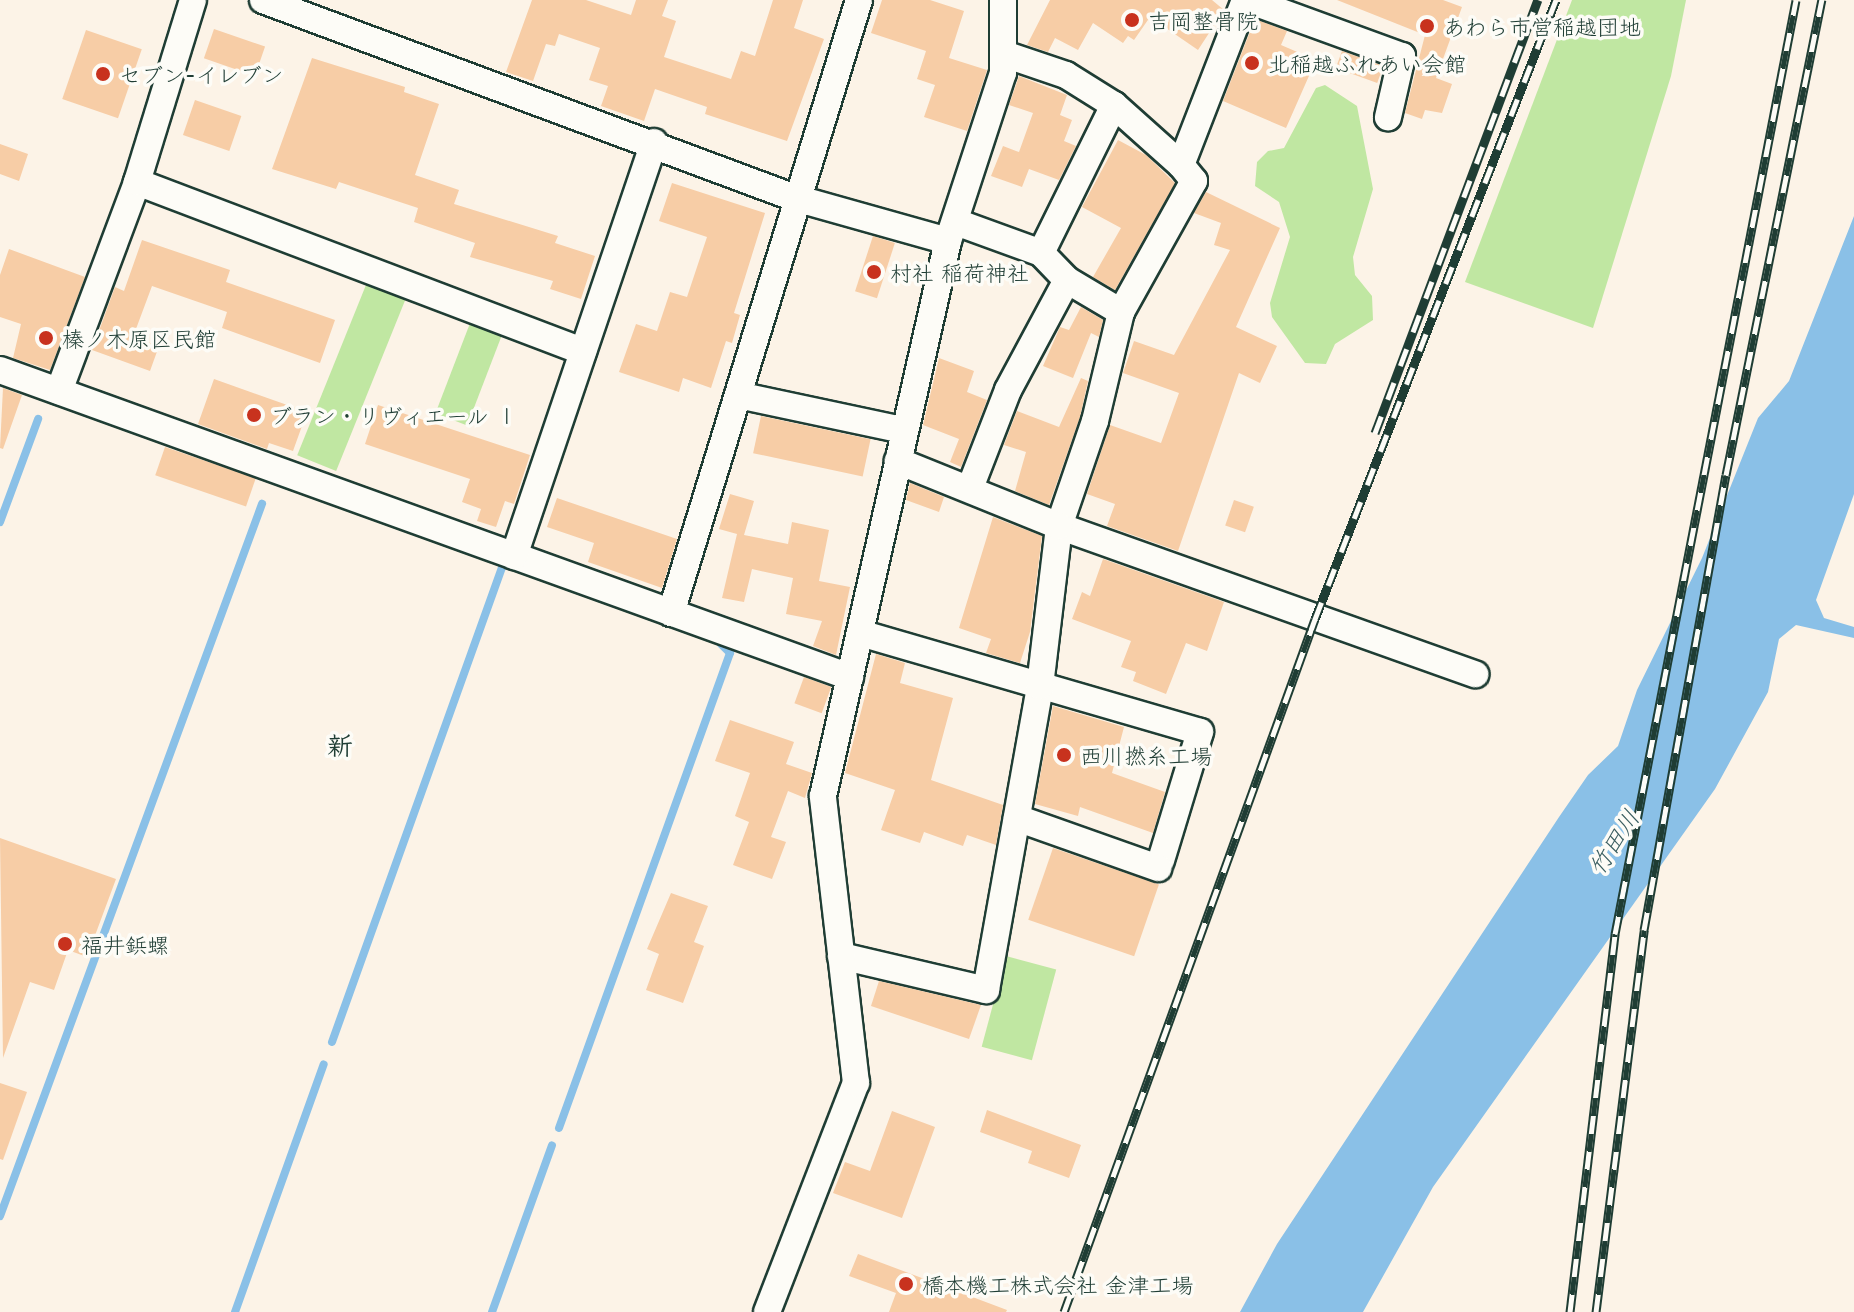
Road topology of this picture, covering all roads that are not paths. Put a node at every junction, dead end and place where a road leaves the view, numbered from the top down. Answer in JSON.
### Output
{"nodes":[{"id":1,"x":193,"y":0,"type":"edge"},
{"id":2,"x":263,"y":0,"type":"edge"},
{"id":3,"x":859,"y":0,"type":"edge"},
{"id":4,"x":1003,"y":0,"type":"edge"},
{"id":5,"x":1246,"y":0,"type":"edge"},
{"id":6,"x":1004,"y":54,"type":"junction"},
{"id":7,"x":1114,"y":105,"type":"junction"},
{"id":8,"x":1388,"y":117,"type":"dead end"},
{"id":9,"x":654,"y":142,"type":"junction"},
{"id":10,"x":1181,"y":165,"type":"junction"},
{"id":11,"x":137,"y":182,"type":"junction"},
{"id":12,"x":795,"y":198,"type":"junction"},
{"id":13,"x":952,"y":232,"type":"junction"},
{"id":14,"x":1041,"y":253,"type":"junction"},
{"id":15,"x":1067,"y":280,"type":"junction"},
{"id":16,"x":1121,"y":312,"type":"junction"},
{"id":17,"x":583,"y":351,"type":"junction"},
{"id":18,"x":0,"y":370,"type":"edge"},
{"id":19,"x":59,"y":391,"type":"junction"},
{"id":20,"x":738,"y":395,"type":"junction"},
{"id":21,"x":903,"y":430,"type":"junction"},
{"id":22,"x":898,"y":461,"type":"junction"},
{"id":23,"x":970,"y":488,"type":"junction"},
{"id":24,"x":1059,"y":526,"type":"junction"},
{"id":25,"x":514,"y":556,"type":"junction"},
{"id":26,"x":671,"y":613,"type":"junction"},
{"id":27,"x":860,"y":633,"type":"junction"},
{"id":28,"x":1475,"y":674,"type":"dead end"},
{"id":29,"x":850,"y":677,"type":"junction"},
{"id":30,"x":1040,"y":686,"type":"junction"},
{"id":31,"x":1017,"y":818,"type":"junction"},
{"id":32,"x":841,"y":956,"type":"junction"},
{"id":33,"x":767,"y":1312,"type":"edge"}],
"edges":[{"from":1,"to":11,"type":"street"},
{"from":2,"to":9,"type":"street"},
{"from":3,"to":12,"type":"street"},
{"from":4,"to":6,"type":"street"},
{"from":5,"to":8,"type":"street"},
{"from":5,"to":10,"type":"street"},
{"from":6,"to":7,"type":"street"},
{"from":6,"to":13,"type":"street"},
{"from":7,"to":10,"type":"street"},
{"from":7,"to":14,"type":"street"},
{"from":9,"to":12,"type":"street"},
{"from":9,"to":17,"type":"street"},
{"from":10,"to":16,"type":"street"},
{"from":11,"to":17,"type":"street"},
{"from":11,"to":19,"type":"street"},
{"from":12,"to":13,"type":"street"},
{"from":12,"to":20,"type":"street"},
{"from":13,"to":14,"type":"street"},
{"from":13,"to":21,"type":"street"},
{"from":14,"to":15,"type":"street"},
{"from":15,"to":16,"type":"street"},
{"from":15,"to":23,"type":"street"},
{"from":16,"to":24,"type":"street"},
{"from":17,"to":25,"type":"street"},
{"from":18,"to":19,"type":"street"},
{"from":19,"to":25,"type":"street"},
{"from":20,"to":21,"type":"street"},
{"from":20,"to":26,"type":"street"},
{"from":21,"to":22,"type":"street"},
{"from":22,"to":23,"type":"street"},
{"from":22,"to":27,"type":"street"},
{"from":23,"to":24,"type":"street"},
{"from":24,"to":28,"type":"street"},
{"from":24,"to":30,"type":"street"},
{"from":25,"to":26,"type":"street"},
{"from":26,"to":29,"type":"street"},
{"from":27,"to":29,"type":"street"},
{"from":27,"to":30,"type":"street"},
{"from":29,"to":32,"type":"street"},
{"from":30,"to":31,"type":"street"},
{"from":30,"to":31,"type":"street"},
{"from":31,"to":32,"type":"street"},
{"from":32,"to":33,"type":"street"}]}
